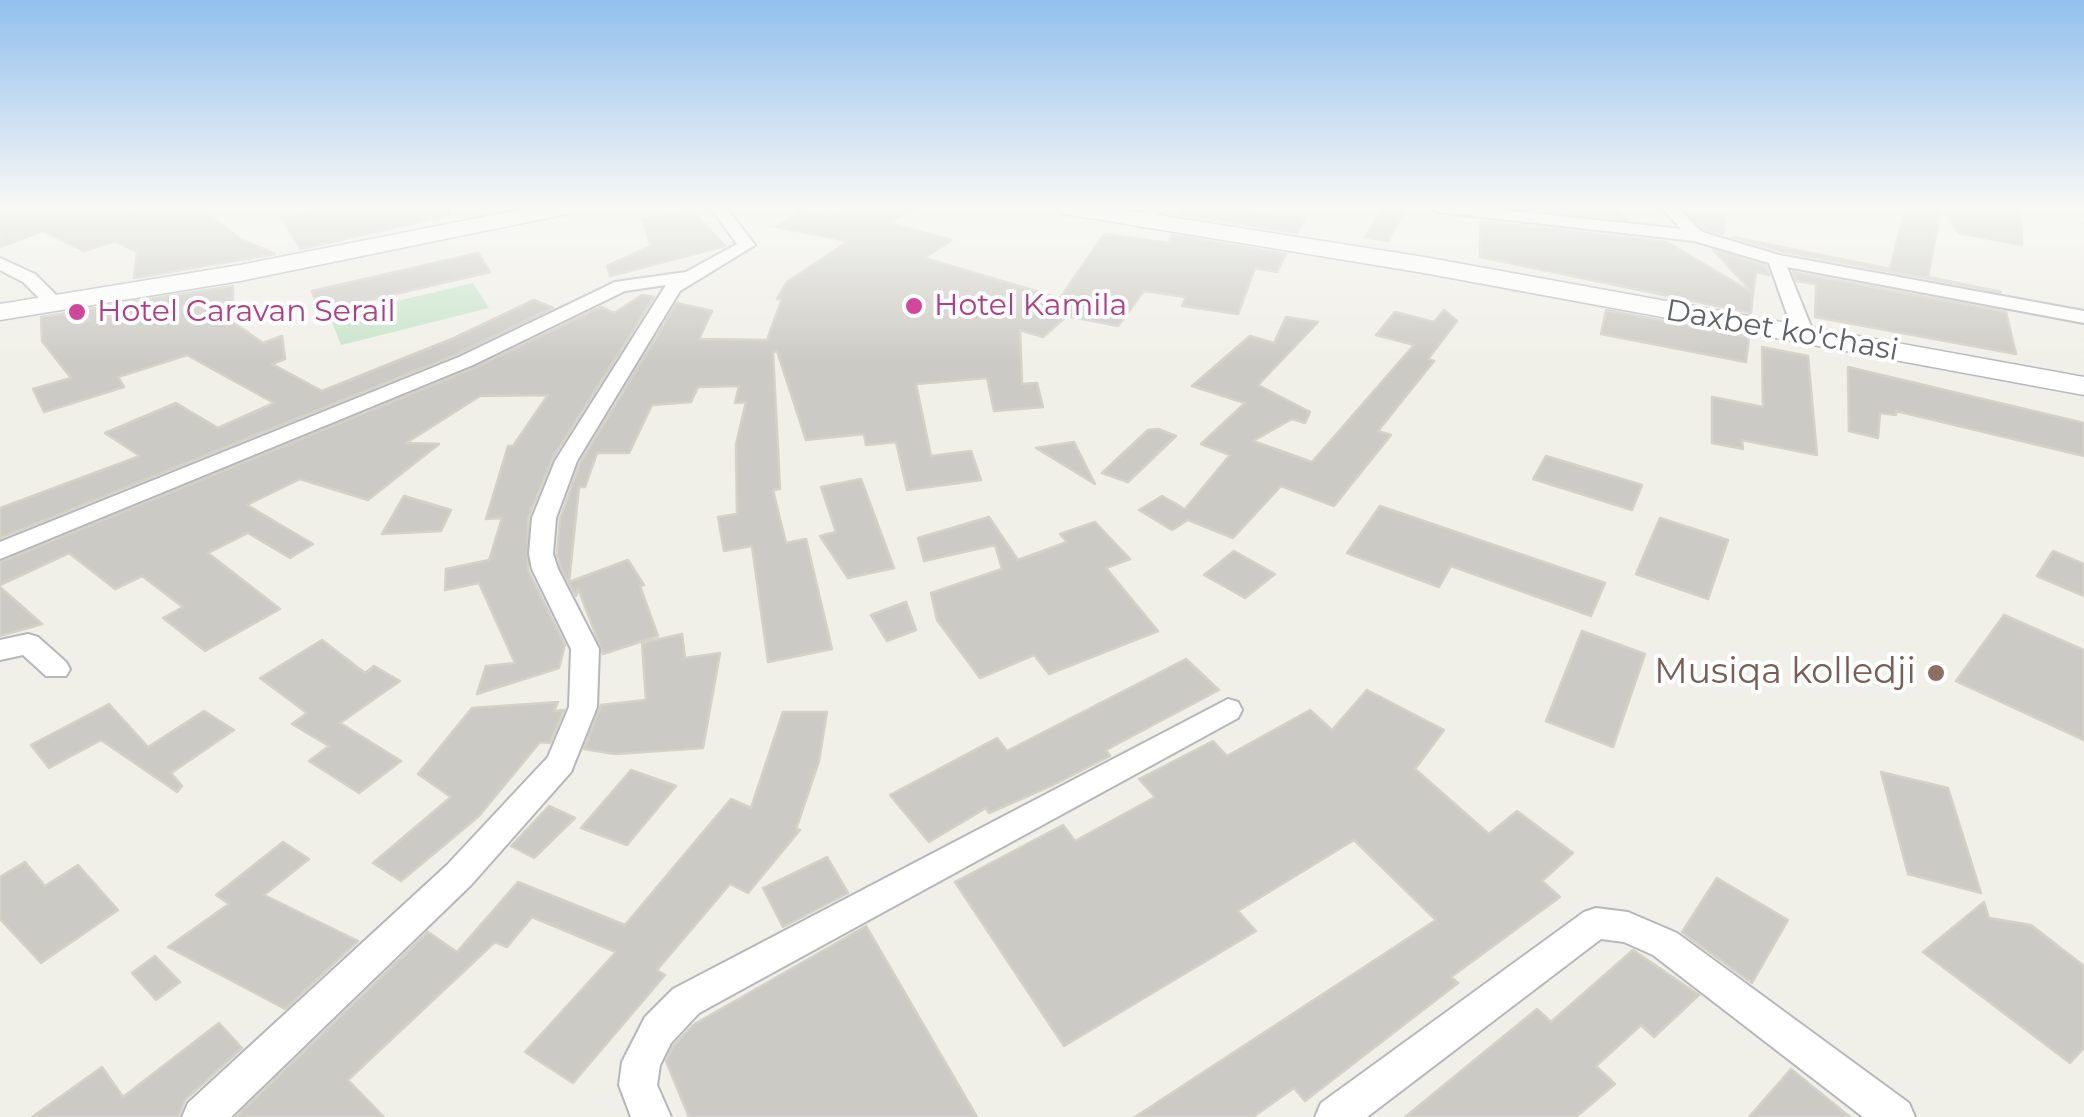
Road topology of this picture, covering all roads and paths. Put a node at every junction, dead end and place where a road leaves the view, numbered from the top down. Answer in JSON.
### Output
{"nodes":[{"id":1,"x":309,"y":259,"type":"edge"},
{"id":2,"x":726,"y":259,"type":"edge"},
{"id":3,"x":1387,"y":259,"type":"edge"},
{"id":4,"x":1773,"y":259,"type":"edge"},
{"id":5,"x":1776,"y":260,"type":"junction"},
{"id":6,"x":0,"y":263,"type":"edge"},
{"id":7,"x":683,"y":277,"type":"junction"},
{"id":8,"x":54,"y":303,"type":"junction"},
{"id":9,"x":0,"y":312,"type":"edge"},
{"id":10,"x":2084,"y":317,"type":"edge"},
{"id":11,"x":1804,"y":334,"type":"junction"},
{"id":12,"x":2084,"y":386,"type":"edge"},
{"id":13,"x":0,"y":551,"type":"edge"},
{"id":14,"x":0,"y":650,"type":"edge"},
{"id":15,"x":56,"y":669,"type":"dead end"},
{"id":16,"x":1228,"y":710,"type":"dead end"},
{"id":17,"x":202,"y":1117,"type":"edge"},
{"id":18,"x":650,"y":1117,"type":"edge"},
{"id":19,"x":1335,"y":1117,"type":"edge"},
{"id":20,"x":1895,"y":1117,"type":"edge"}],
"edges":[{"from":1,"to":8,"type":"main road"},
{"from":2,"to":7,"type":"street"},
{"from":3,"to":11,"type":"main road","name":"Daxbet ko'chasi"},
{"from":4,"to":5,"type":"street"},
{"from":5,"to":10,"type":"street"},
{"from":5,"to":11,"type":"street"},
{"from":6,"to":8,"type":"street"},
{"from":7,"to":13,"type":"street"},
{"from":7,"to":17,"type":"street"},
{"from":8,"to":9,"type":"main road"},
{"from":11,"to":12,"type":"main road","name":"Daxbet ko'chasi"},
{"from":14,"to":15,"type":"street"},
{"from":16,"to":18,"type":"street"},
{"from":19,"to":20,"type":"street"}]}
